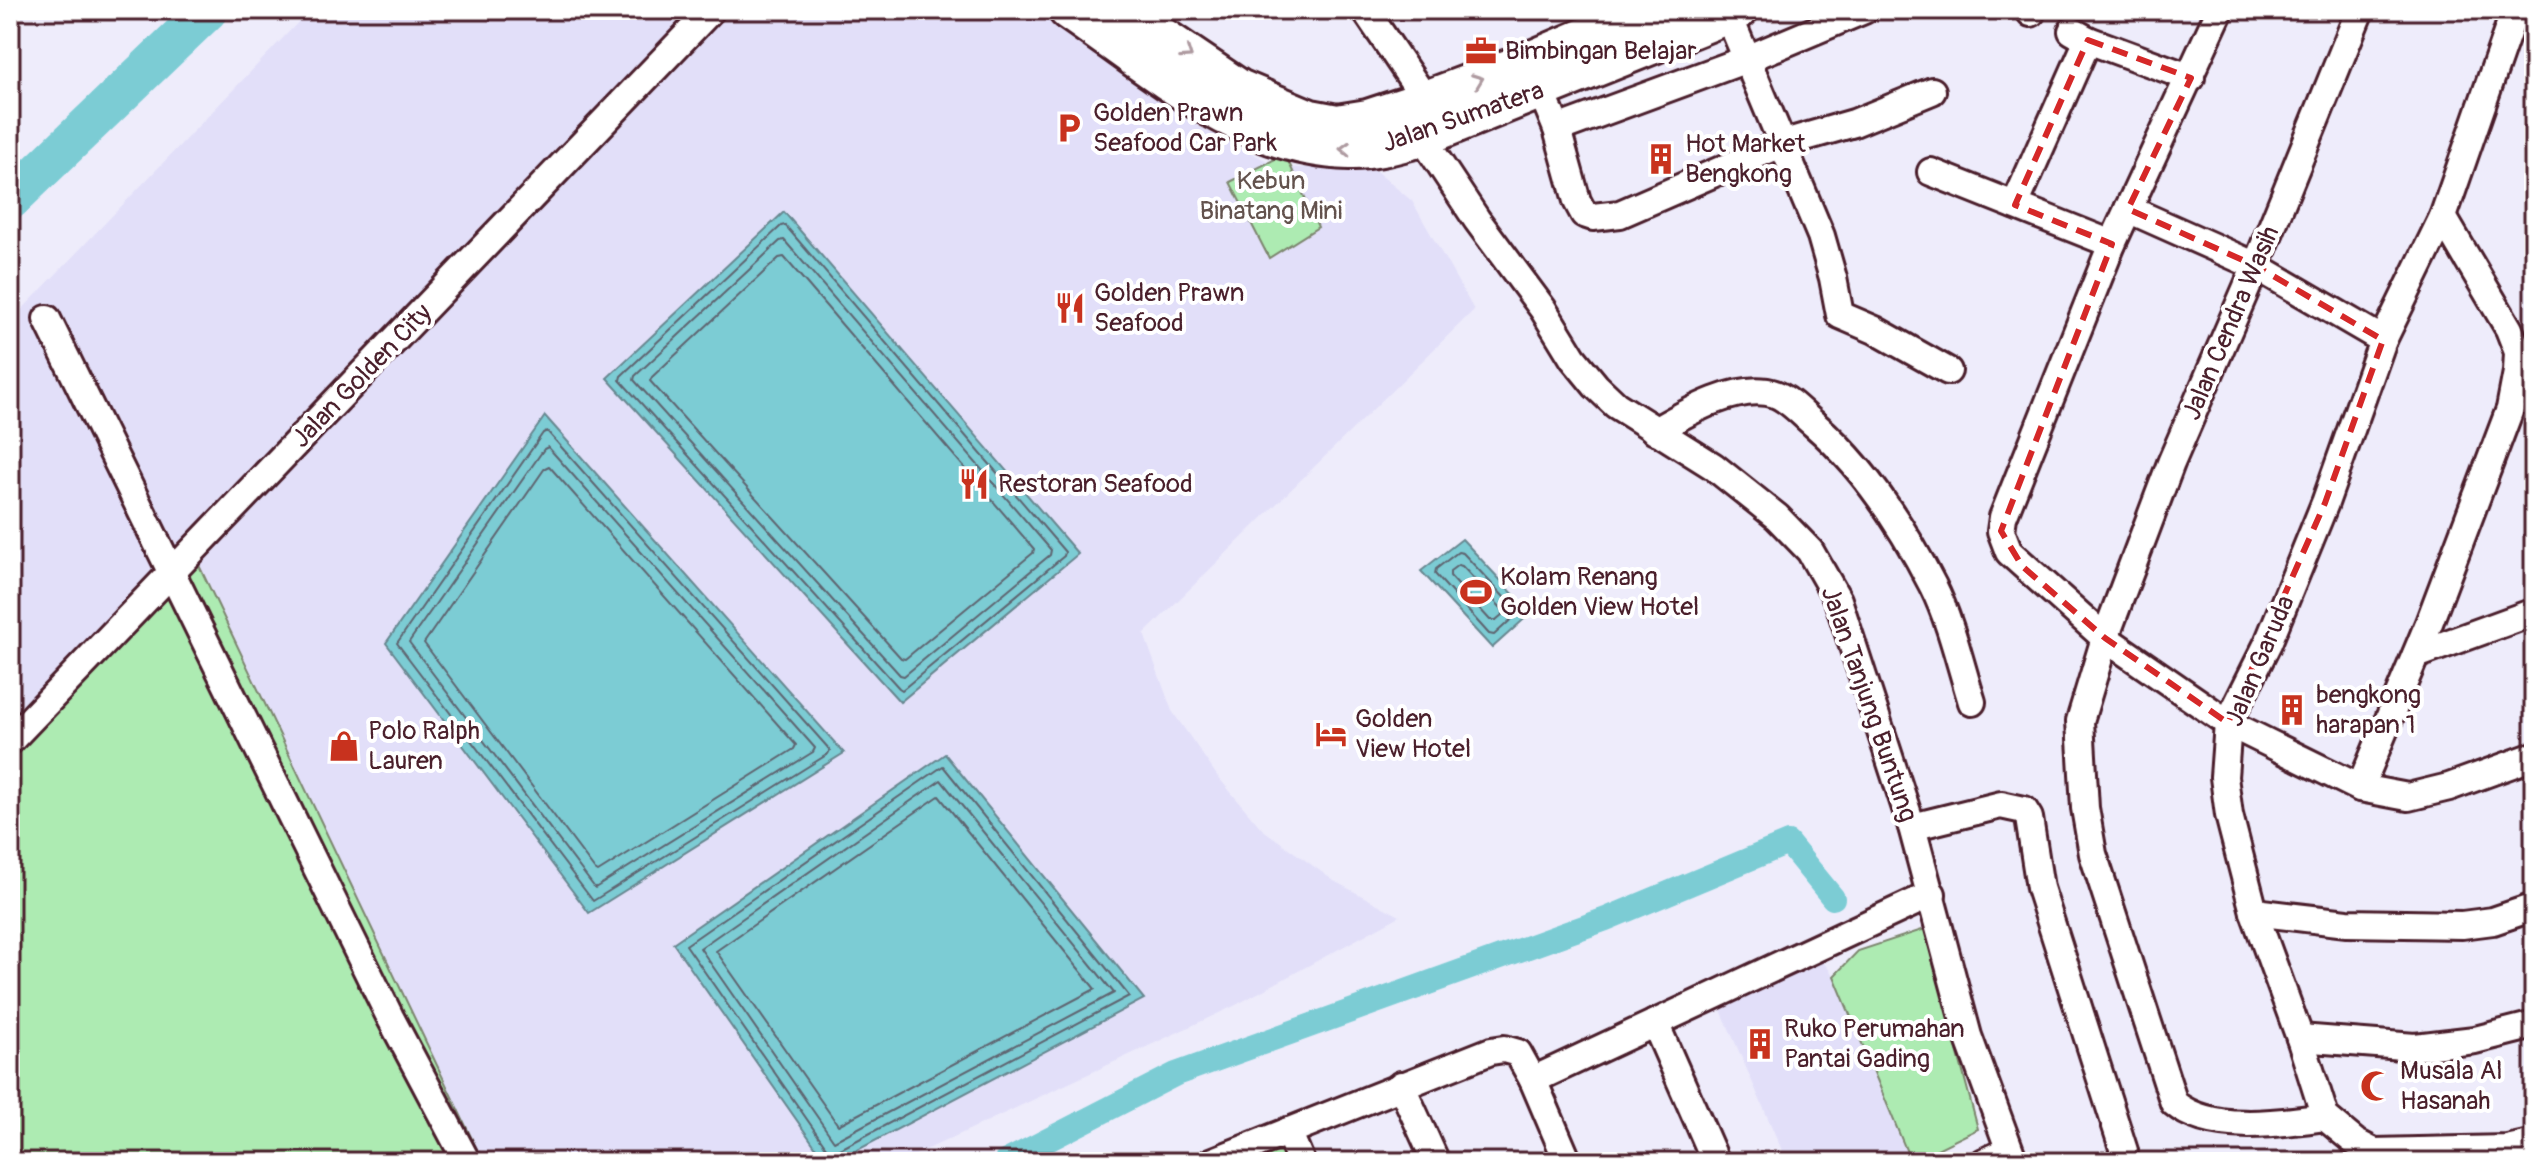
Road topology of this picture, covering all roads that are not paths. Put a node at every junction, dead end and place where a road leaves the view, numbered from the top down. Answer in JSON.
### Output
{"nodes":[{"id":1,"x":711,"y":10,"type":"edge"},
{"id":2,"x":1068,"y":10,"type":"edge"},
{"id":3,"x":1122,"y":10,"type":"edge"},
{"id":4,"x":1365,"y":10,"type":"edge"},
{"id":5,"x":1649,"y":10,"type":"edge"},
{"id":6,"x":1864,"y":10,"type":"edge"},
{"id":7,"x":2220,"y":10,"type":"edge"},
{"id":8,"x":2360,"y":10,"type":"edge"},
{"id":9,"x":2515,"y":10,"type":"edge"},
{"id":10,"x":1733,"y":12,"type":"edge"},
{"id":11,"x":1747,"y":59,"type":"junction"},
{"id":12,"x":2191,"y":78,"type":"junction"},
{"id":13,"x":1541,"y":90,"type":"junction"},
{"id":14,"x":1932,"y":91,"type":"dead end"},
{"id":15,"x":1424,"y":118,"type":"junction"},
{"id":16,"x":1557,"y":129,"type":"junction"},
{"id":17,"x":1781,"y":144,"type":"junction"},
{"id":18,"x":1931,"y":172,"type":"dead end"},
{"id":19,"x":2015,"y":205,"type":"junction"},
{"id":20,"x":2128,"y":209,"type":"junction"},
{"id":21,"x":2443,"y":217,"type":"junction"},
{"id":22,"x":2112,"y":244,"type":"junction"},
{"id":23,"x":2256,"y":266,"type":"junction"},
{"id":24,"x":47,"y":319,"type":"dead end"},
{"id":25,"x":2383,"y":340,"type":"junction"},
{"id":26,"x":2526,"y":353,"type":"edge"},
{"id":27,"x":1948,"y":371,"type":"dead end"},
{"id":28,"x":1655,"y":431,"type":"junction"},
{"id":29,"x":171,"y":575,"type":"junction"},
{"id":30,"x":2534,"y":612,"type":"edge"},
{"id":31,"x":2105,"y":638,"type":"junction"},
{"id":32,"x":2416,"y":655,"type":"junction"},
{"id":33,"x":1972,"y":702,"type":"dead end"},
{"id":34,"x":2228,"y":723,"type":"junction"},
{"id":35,"x":10,"y":741,"type":"edge"},
{"id":36,"x":2534,"y":756,"type":"edge"},
{"id":37,"x":2360,"y":788,"type":"junction"},
{"id":38,"x":1912,"y":827,"type":"junction"},
{"id":39,"x":1932,"y":894,"type":"junction"},
{"id":40,"x":2534,"y":907,"type":"edge"},
{"id":41,"x":2254,"y":912,"type":"junction"},
{"id":42,"x":1655,"y":1023,"type":"junction"},
{"id":43,"x":2534,"y":1025,"type":"edge"},
{"id":44,"x":2300,"y":1038,"type":"junction"},
{"id":45,"x":1533,"y":1080,"type":"junction"},
{"id":46,"x":1401,"y":1085,"type":"junction"},
{"id":47,"x":2325,"y":1117,"type":"junction"},
{"id":48,"x":1288,"y":1131,"type":"junction"},
{"id":49,"x":2534,"y":1143,"type":"edge"},
{"id":50,"x":2124,"y":1151,"type":"dead end"},
{"id":51,"x":2011,"y":1156,"type":"edge"},
{"id":52,"x":1224,"y":1159,"type":"edge"},
{"id":53,"x":467,"y":1162,"type":"edge"},
{"id":54,"x":1301,"y":1162,"type":"edge"},
{"id":55,"x":1436,"y":1162,"type":"edge"},
{"id":56,"x":1568,"y":1162,"type":"edge"},
{"id":57,"x":1716,"y":1162,"type":"edge"},
{"id":58,"x":1984,"y":1162,"type":"edge"}],
"edges":[{"from":1,"to":29,"type":"street","name":"Jalan Golden City"},
{"from":15,"to":2,"type":"main road","name":"Jalan Sumatera","one_way":true},
{"from":3,"to":15,"type":"main road","name":"Jalan Sumatera","one_way":true},
{"from":4,"to":15,"type":"street","name":"Jalan Tanjung Buntung"},
{"from":15,"to":5,"type":"main road","name":"Jalan Sumatera","one_way":true},
{"from":6,"to":11,"type":"street"},
{"from":7,"to":12,"type":"street"},
{"from":8,"to":23,"type":"street","name":"Jalan Cendra Wasih"},
{"from":9,"to":21,"type":"street","name":"Jalan Garuda"},
{"from":10,"to":11,"type":"street"},
{"from":10,"to":13,"type":"main road","name":"Jalan Sumatera"},
{"from":11,"to":16,"type":"street"},
{"from":11,"to":17,"type":"street"},
{"from":12,"to":19,"type":"street"},
{"from":12,"to":20,"type":"street"},
{"from":13,"to":15,"type":"main road","name":"Jalan Sumatera"},
{"from":13,"to":16,"type":"street"},
{"from":14,"to":17,"type":"street"},
{"from":15,"to":28,"type":"street","name":"Jalan Tanjung Buntung"},
{"from":16,"to":17,"type":"street"},
{"from":17,"to":27,"type":"street"},
{"from":18,"to":19,"type":"street"},
{"from":19,"to":22,"type":"street"},
{"from":20,"to":22,"type":"street"},
{"from":20,"to":23,"type":"street"},
{"from":21,"to":25,"type":"street","name":"Jalan Garuda"},
{"from":21,"to":26,"type":"street"},
{"from":22,"to":31,"type":"street"},
{"from":23,"to":25,"type":"street"},
{"from":23,"to":31,"type":"street","name":"Jalan Cendra Wasih"},
{"from":24,"to":29,"type":"street"},
{"from":25,"to":34,"type":"street","name":"Jalan Garuda"},
{"from":26,"to":32,"type":"street"},
{"from":28,"to":33,"type":"street"},
{"from":28,"to":38,"type":"street","name":"Jalan Tanjung Buntung"},
{"from":29,"to":35,"type":"street","name":"Jalan Golden City"},
{"from":29,"to":53,"type":"street"},
{"from":30,"to":32,"type":"street"},
{"from":31,"to":34,"type":"street"},
{"from":31,"to":47,"type":"street","name":"Jalan Cendra Wasih"},
{"from":32,"to":37,"type":"street"},
{"from":34,"to":37,"type":"street"},
{"from":34,"to":41,"type":"street","name":"Jalan Garuda"},
{"from":36,"to":37,"type":"street"},
{"from":38,"to":39,"type":"street","name":"Jalan Tanjung Buntung"},
{"from":38,"to":50,"type":"street"},
{"from":39,"to":42,"type":"street"},
{"from":39,"to":51,"type":"street","name":"Jalan Tanjung Buntung"},
{"from":40,"to":41,"type":"street"},
{"from":41,"to":44,"type":"street","name":"Jalan Garuda"},
{"from":42,"to":45,"type":"street"},
{"from":42,"to":57,"type":"street"},
{"from":43,"to":44,"type":"street"},
{"from":44,"to":47,"type":"street","name":"Jalan Garuda"},
{"from":45,"to":46,"type":"street"},
{"from":45,"to":56,"type":"street"},
{"from":46,"to":48,"type":"street"},
{"from":46,"to":55,"type":"street"},
{"from":47,"to":49,"type":"street"},
{"from":48,"to":52,"type":"street"},
{"from":48,"to":54,"type":"street"},
{"from":51,"to":58,"type":"street"}]}
